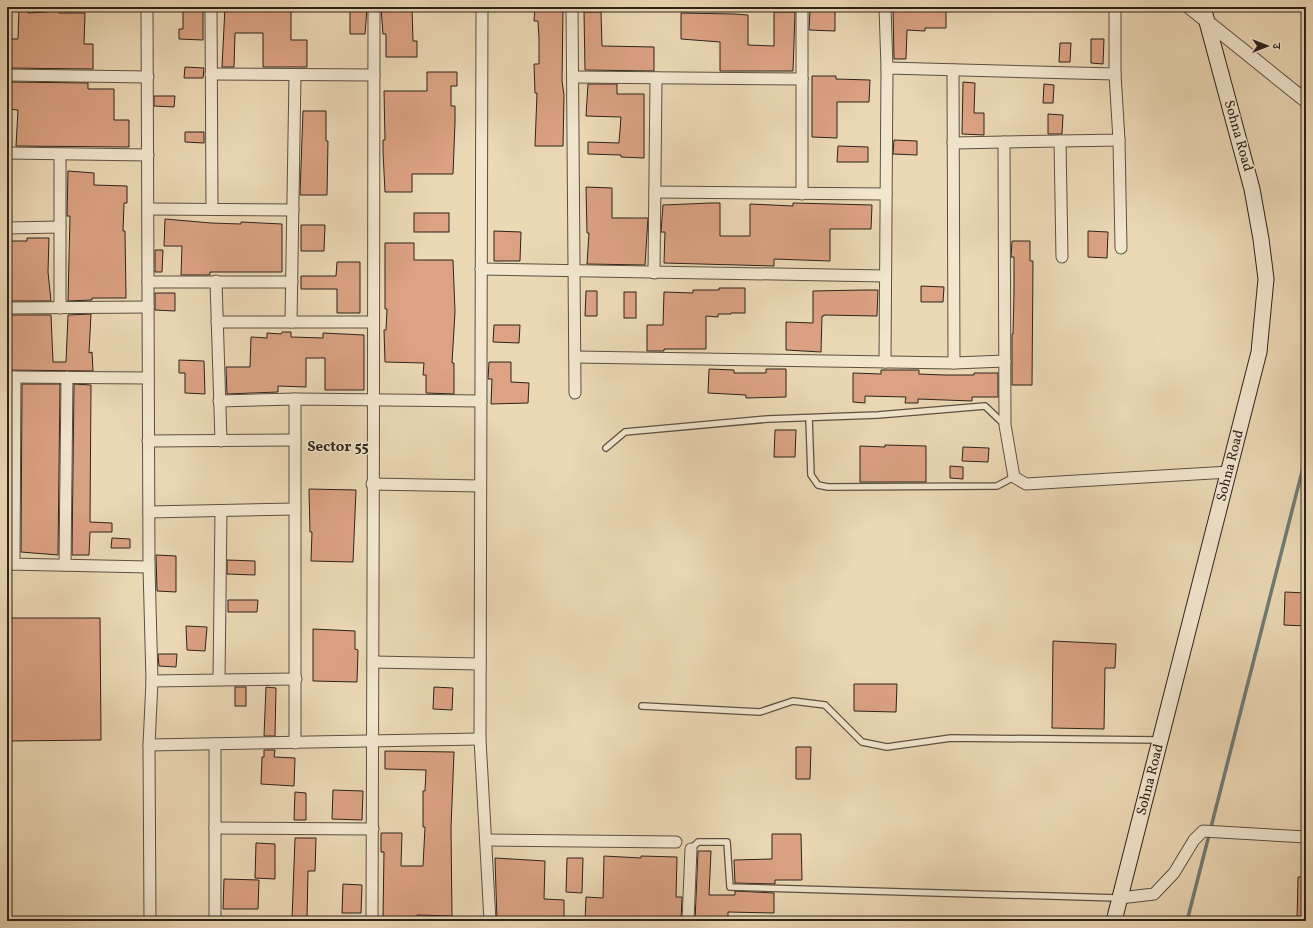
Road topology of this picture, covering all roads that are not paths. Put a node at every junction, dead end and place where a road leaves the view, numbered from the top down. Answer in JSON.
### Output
{"nodes":[{"id":1,"x":147,"y":7,"type":"edge"},
{"id":2,"x":211,"y":7,"type":"edge"},
{"id":3,"x":374,"y":7,"type":"edge"},
{"id":4,"x":482,"y":7,"type":"edge"},
{"id":5,"x":572,"y":7,"type":"edge"},
{"id":6,"x":802,"y":7,"type":"edge"},
{"id":7,"x":885,"y":7,"type":"edge"},
{"id":8,"x":1115,"y":7,"type":"edge"},
{"id":9,"x":1189,"y":7,"type":"edge"},
{"id":10,"x":1204,"y":14,"type":"edge"},
{"id":11,"x":887,"y":68,"type":"junction"},
{"id":12,"x":953,"y":70,"type":"junction"},
{"id":13,"x":211,"y":74,"type":"junction"},
{"id":14,"x":294,"y":74,"type":"junction"},
{"id":15,"x":1116,"y":74,"type":"junction"},
{"id":16,"x":7,"y":75,"type":"edge"},
{"id":17,"x":374,"y":75,"type":"junction"},
{"id":18,"x":148,"y":77,"type":"junction"},
{"id":19,"x":573,"y":77,"type":"junction"},
{"id":20,"x":656,"y":78,"type":"junction"},
{"id":21,"x":802,"y":79,"type":"junction"},
{"id":22,"x":1303,"y":99,"type":"edge"},
{"id":23,"x":1119,"y":140,"type":"junction"},
{"id":24,"x":1060,"y":141,"type":"junction"},
{"id":25,"x":1004,"y":142,"type":"junction"},
{"id":26,"x":953,"y":143,"type":"junction"},
{"id":27,"x":7,"y":153,"type":"edge"},
{"id":28,"x":60,"y":154,"type":"junction"},
{"id":29,"x":148,"y":155,"type":"junction"},
{"id":30,"x":655,"y":192,"type":"junction"},
{"id":31,"x":802,"y":194,"type":"junction"},
{"id":32,"x":886,"y":194,"type":"junction"},
{"id":33,"x":148,"y":209,"type":"junction"},
{"id":34,"x":212,"y":209,"type":"junction"},
{"id":35,"x":293,"y":210,"type":"junction"},
{"id":36,"x":60,"y":227,"type":"junction"},
{"id":37,"x":7,"y":228,"type":"edge"},
{"id":38,"x":1121,"y":248,"type":"dead end"},
{"id":39,"x":1062,"y":257,"type":"dead end"},
{"id":40,"x":481,"y":269,"type":"junction"},
{"id":41,"x":574,"y":272,"type":"junction"},
{"id":42,"x":654,"y":273,"type":"junction"},
{"id":43,"x":886,"y":276,"type":"junction"},
{"id":44,"x":216,"y":281,"type":"junction"},
{"id":45,"x":148,"y":282,"type":"junction"},
{"id":46,"x":292,"y":282,"type":"junction"},
{"id":47,"x":148,"y":307,"type":"junction"},
{"id":48,"x":7,"y":308,"type":"edge"},
{"id":49,"x":60,"y":308,"type":"junction"},
{"id":50,"x":217,"y":322,"type":"junction"},
{"id":51,"x":291,"y":322,"type":"junction"},
{"id":52,"x":372,"y":322,"type":"junction"},
{"id":53,"x":575,"y":357,"type":"junction"},
{"id":54,"x":1005,"y":361,"type":"junction"},
{"id":55,"x":885,"y":362,"type":"junction"},
{"id":56,"x":954,"y":363,"type":"junction"},
{"id":57,"x":11,"y":377,"type":"edge"},
{"id":58,"x":67,"y":377,"type":"junction"},
{"id":59,"x":148,"y":378,"type":"junction"},
{"id":60,"x":576,"y":393,"type":"dead end"},
{"id":61,"x":295,"y":399,"type":"junction"},
{"id":62,"x":372,"y":399,"type":"junction"},
{"id":63,"x":219,"y":401,"type":"junction"},
{"id":64,"x":480,"y":401,"type":"junction"},
{"id":65,"x":809,"y":418,"type":"junction"},
{"id":66,"x":1004,"y":426,"type":"junction"},
{"id":67,"x":295,"y":440,"type":"junction"},
{"id":68,"x":148,"y":441,"type":"junction"},
{"id":69,"x":220,"y":441,"type":"junction"},
{"id":70,"x":606,"y":448,"type":"dead end"},
{"id":71,"x":1229,"y":472,"type":"junction"},
{"id":72,"x":1014,"y":477,"type":"junction"},
{"id":73,"x":372,"y":484,"type":"junction"},
{"id":74,"x":480,"y":486,"type":"junction"},
{"id":75,"x":295,"y":509,"type":"junction"},
{"id":76,"x":221,"y":511,"type":"junction"},
{"id":77,"x":149,"y":512,"type":"junction"},
{"id":78,"x":11,"y":564,"type":"edge"},
{"id":79,"x":64,"y":565,"type":"junction"},
{"id":80,"x":149,"y":568,"type":"junction"},
{"id":81,"x":373,"y":662,"type":"junction"},
{"id":82,"x":480,"y":664,"type":"junction"},
{"id":83,"x":219,"y":679,"type":"junction"},
{"id":84,"x":296,"y":679,"type":"junction"},
{"id":85,"x":152,"y":681,"type":"junction"},
{"id":86,"x":642,"y":706,"type":"dead end"},
{"id":87,"x":480,"y":739,"type":"junction"},
{"id":88,"x":1160,"y":740,"type":"junction"},
{"id":89,"x":374,"y":741,"type":"junction"},
{"id":90,"x":295,"y":743,"type":"junction"},
{"id":91,"x":215,"y":744,"type":"junction"},
{"id":92,"x":149,"y":745,"type":"junction"},
{"id":93,"x":215,"y":828,"type":"junction"},
{"id":94,"x":373,"y":829,"type":"junction"},
{"id":95,"x":1306,"y":836,"type":"edge"},
{"id":96,"x":486,"y":840,"type":"junction"},
{"id":97,"x":676,"y":842,"type":"dead end"},
{"id":98,"x":691,"y":848,"type":"joint"},
{"id":99,"x":1120,"y":898,"type":"junction"},
{"id":100,"x":150,"y":921,"type":"edge"},
{"id":101,"x":215,"y":921,"type":"edge"},
{"id":102,"x":372,"y":921,"type":"edge"},
{"id":103,"x":490,"y":921,"type":"edge"},
{"id":104,"x":688,"y":921,"type":"edge"},
{"id":105,"x":1114,"y":921,"type":"edge"}],
"edges":[{"from":1,"to":18,"type":"street"},
{"from":2,"to":13,"type":"street"},
{"from":3,"to":17,"type":"street"},
{"from":4,"to":40,"type":"street"},
{"from":5,"to":19,"type":"street"},
{"from":6,"to":21,"type":"street"},
{"from":7,"to":11,"type":"street"},
{"from":8,"to":15,"type":"street"},
{"from":9,"to":10,"type":"street"},
{"from":10,"to":22,"type":"street"},
{"from":10,"to":71,"type":"main road","name":"Sohna Road"},
{"from":11,"to":12,"type":"street"},
{"from":11,"to":32,"type":"street"},
{"from":12,"to":15,"type":"street"},
{"from":12,"to":26,"type":"street"},
{"from":13,"to":14,"type":"street"},
{"from":13,"to":34,"type":"street"},
{"from":14,"to":17,"type":"street"},
{"from":14,"to":35,"type":"street"},
{"from":15,"to":23,"type":"street"},
{"from":16,"to":18,"type":"street"},
{"from":17,"to":52,"type":"street"},
{"from":18,"to":29,"type":"street"},
{"from":19,"to":20,"type":"street"},
{"from":19,"to":41,"type":"street"},
{"from":20,"to":21,"type":"street"},
{"from":20,"to":30,"type":"street"},
{"from":21,"to":31,"type":"street"},
{"from":23,"to":24,"type":"street"},
{"from":23,"to":38,"type":"street"},
{"from":24,"to":25,"type":"street"},
{"from":24,"to":39,"type":"street"},
{"from":25,"to":26,"type":"street"},
{"from":25,"to":54,"type":"street"},
{"from":26,"to":56,"type":"street"},
{"from":27,"to":28,"type":"street"},
{"from":28,"to":29,"type":"street"},
{"from":28,"to":36,"type":"street"},
{"from":29,"to":33,"type":"street"},
{"from":30,"to":31,"type":"street"},
{"from":30,"to":42,"type":"street"},
{"from":31,"to":32,"type":"street"},
{"from":32,"to":43,"type":"street"},
{"from":33,"to":34,"type":"street"},
{"from":33,"to":45,"type":"street"},
{"from":34,"to":35,"type":"street"},
{"from":35,"to":46,"type":"street"},
{"from":36,"to":37,"type":"street"},
{"from":36,"to":49,"type":"street"},
{"from":40,"to":41,"type":"street"},
{"from":40,"to":64,"type":"street"},
{"from":41,"to":42,"type":"street"},
{"from":41,"to":53,"type":"street"},
{"from":42,"to":43,"type":"street"},
{"from":43,"to":55,"type":"street"},
{"from":44,"to":45,"type":"street"},
{"from":44,"to":46,"type":"street"},
{"from":44,"to":50,"type":"street"},
{"from":45,"to":47,"type":"street"},
{"from":46,"to":51,"type":"street"},
{"from":47,"to":49,"type":"street"},
{"from":47,"to":59,"type":"street"},
{"from":48,"to":49,"type":"street"},
{"from":50,"to":51,"type":"street"},
{"from":50,"to":63,"type":"street"},
{"from":51,"to":52,"type":"street"},
{"from":52,"to":62,"type":"street"},
{"from":53,"to":55,"type":"street"},
{"from":53,"to":60,"type":"street"},
{"from":54,"to":56,"type":"street"},
{"from":54,"to":66,"type":"street"},
{"from":55,"to":56,"type":"street"},
{"from":57,"to":58,"type":"street"},
{"from":57,"to":78,"type":"street"},
{"from":58,"to":59,"type":"street"},
{"from":58,"to":79,"type":"street"},
{"from":59,"to":68,"type":"street"},
{"from":61,"to":62,"type":"street"},
{"from":61,"to":63,"type":"street"},
{"from":61,"to":67,"type":"street"},
{"from":62,"to":64,"type":"street"},
{"from":62,"to":73,"type":"street"},
{"from":63,"to":69,"type":"street"},
{"from":64,"to":74,"type":"street"},
{"from":65,"to":66,"type":"lane"},
{"from":65,"to":70,"type":"lane"},
{"from":65,"to":72,"type":"lane"},
{"from":66,"to":72,"type":"street"},
{"from":67,"to":69,"type":"street"},
{"from":67,"to":75,"type":"street"},
{"from":68,"to":69,"type":"street"},
{"from":68,"to":77,"type":"street"},
{"from":71,"to":72,"type":"street"},
{"from":71,"to":88,"type":"main road","name":"Sohna Road"},
{"from":73,"to":74,"type":"street"},
{"from":73,"to":81,"type":"street"},
{"from":74,"to":82,"type":"street"},
{"from":75,"to":76,"type":"street"},
{"from":75,"to":84,"type":"street"},
{"from":76,"to":77,"type":"street"},
{"from":76,"to":83,"type":"street"},
{"from":77,"to":80,"type":"street"},
{"from":78,"to":79,"type":"street"},
{"from":79,"to":80,"type":"street"},
{"from":80,"to":85,"type":"street"},
{"from":81,"to":82,"type":"street"},
{"from":81,"to":89,"type":"street"},
{"from":82,"to":87,"type":"street"},
{"from":83,"to":84,"type":"street"},
{"from":83,"to":85,"type":"street"},
{"from":84,"to":90,"type":"street"},
{"from":85,"to":92,"type":"street"},
{"from":86,"to":88,"type":"lane"},
{"from":87,"to":89,"type":"street"},
{"from":87,"to":96,"type":"street"},
{"from":88,"to":99,"type":"main road","name":"Sohna Road"},
{"from":89,"to":90,"type":"street"},
{"from":89,"to":94,"type":"street"},
{"from":90,"to":91,"type":"street"},
{"from":91,"to":92,"type":"street"},
{"from":91,"to":93,"type":"street"},
{"from":92,"to":100,"type":"street"},
{"from":93,"to":94,"type":"street"},
{"from":93,"to":101,"type":"street"},
{"from":94,"to":102,"type":"street"},
{"from":95,"to":99,"type":"street"},
{"from":96,"to":97,"type":"street"},
{"from":96,"to":103,"type":"street"},
{"from":98,"to":99,"type":"lane"},
{"from":98,"to":104,"type":"street"},
{"from":99,"to":105,"type":"main road","name":"Sohna Road"}]}
